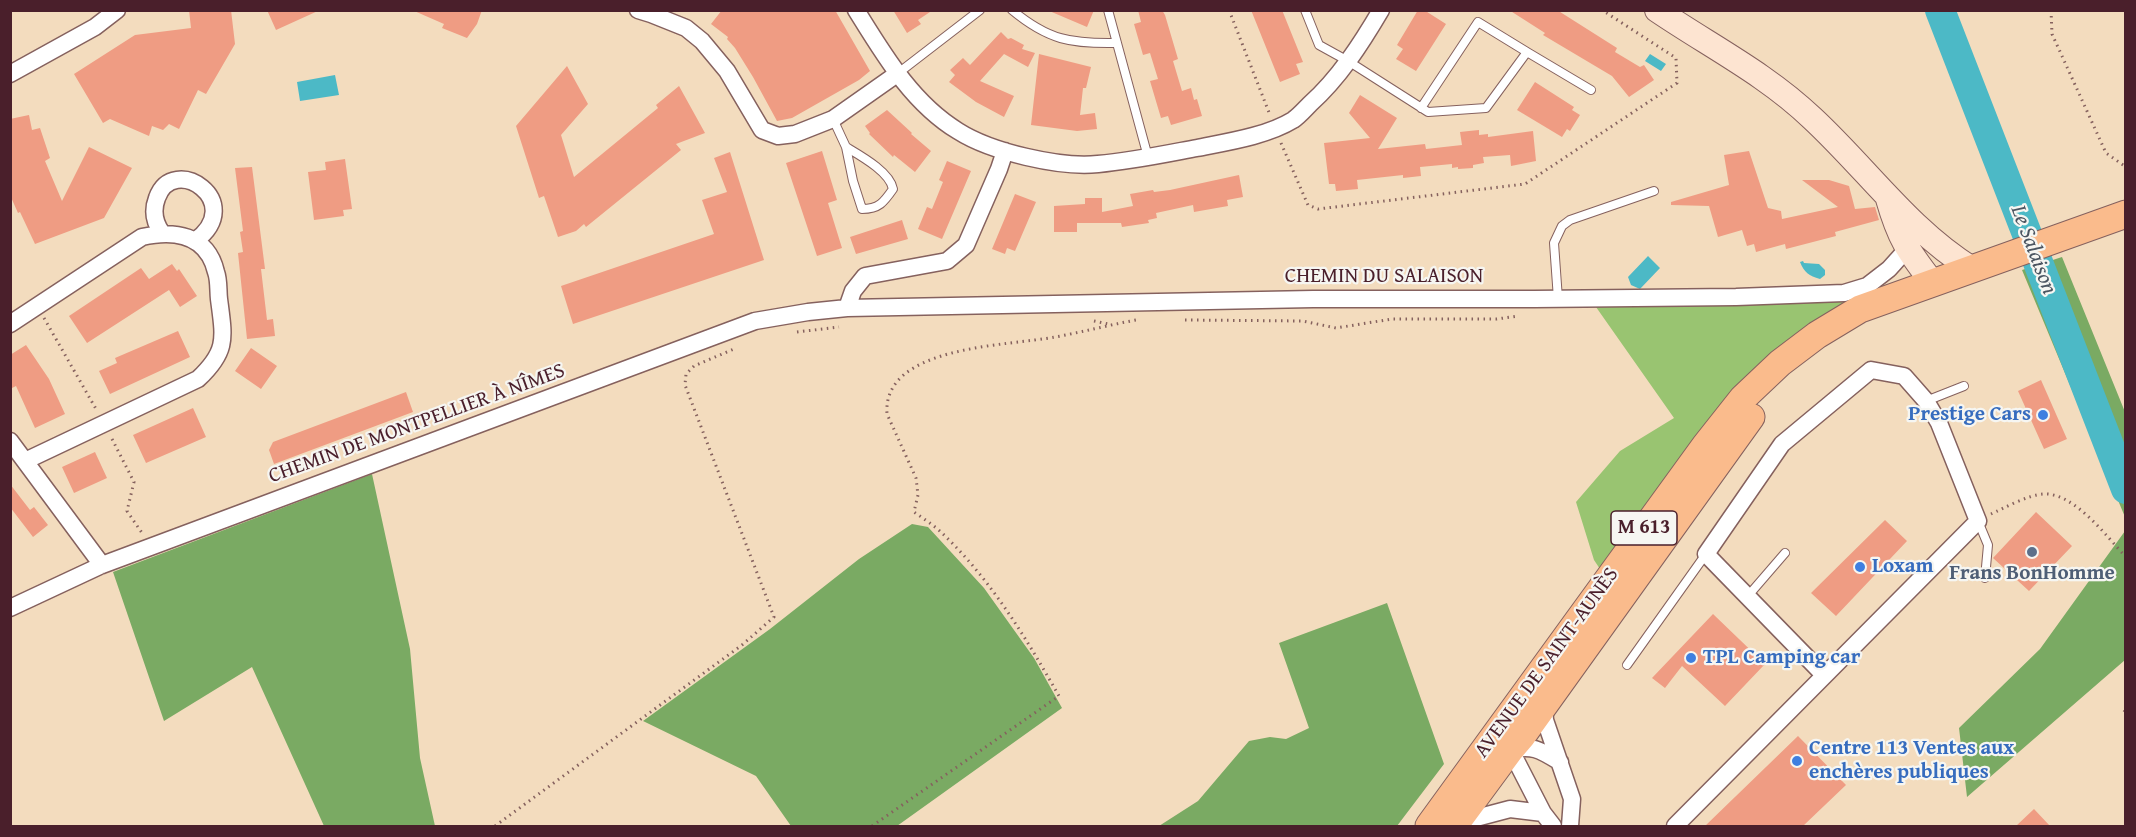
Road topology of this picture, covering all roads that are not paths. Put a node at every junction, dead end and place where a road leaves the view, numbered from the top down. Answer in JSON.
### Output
{"nodes":[{"id":1,"x":117,"y":10,"type":"edge"},
{"id":2,"x":638,"y":10,"type":"edge"},
{"id":3,"x":856,"y":10,"type":"edge"},
{"id":4,"x":980,"y":10,"type":"edge"},
{"id":5,"x":1012,"y":10,"type":"edge"},
{"id":6,"x":1108,"y":10,"type":"edge"},
{"id":7,"x":1305,"y":10,"type":"edge"},
{"id":8,"x":1381,"y":10,"type":"edge"},
{"id":9,"x":1647,"y":10,"type":"edge"},
{"id":10,"x":1658,"y":10,"type":"edge"},
{"id":11,"x":1694,"y":35,"type":"junction"},
{"id":12,"x":1117,"y":43,"type":"junction"},
{"id":13,"x":1527,"y":52,"type":"junction"},
{"id":14,"x":1348,"y":61,"type":"junction"},
{"id":15,"x":10,"y":74,"type":"edge"},
{"id":16,"x":897,"y":74,"type":"junction"},
{"id":17,"x":1591,"y":90,"type":"dead end"},
{"id":18,"x":1421,"y":108,"type":"junction"},
{"id":19,"x":833,"y":120,"type":"junction"},
{"id":20,"x":846,"y":147,"type":"junction"},
{"id":21,"x":1005,"y":151,"type":"junction"},
{"id":22,"x":1148,"y":157,"type":"junction"},
{"id":23,"x":1654,"y":191,"type":"dead end"},
{"id":24,"x":2120,"y":216,"type":"edge"},
{"id":25,"x":162,"y":233,"type":"junction"},
{"id":26,"x":1914,"y":240,"type":"junction"},
{"id":27,"x":195,"y":241,"type":"junction"},
{"id":28,"x":1979,"y":266,"type":"junction"},
{"id":29,"x":1922,"y":287,"type":"junction"},
{"id":30,"x":1558,"y":299,"type":"junction"},
{"id":31,"x":847,"y":308,"type":"junction"},
{"id":32,"x":10,"y":324,"type":"edge"},
{"id":33,"x":1964,"y":386,"type":"dead end"},
{"id":34,"x":1926,"y":401,"type":"junction"},
{"id":35,"x":10,"y":441,"type":"edge"},
{"id":36,"x":25,"y":461,"type":"junction"},
{"id":37,"x":1978,"y":521,"type":"junction"},
{"id":38,"x":1706,"y":554,"type":"junction"},
{"id":39,"x":1785,"y":554,"type":"dead end"},
{"id":40,"x":102,"y":565,"type":"junction"},
{"id":41,"x":1985,"y":578,"type":"dead end"},
{"id":42,"x":1748,"y":597,"type":"junction"},
{"id":43,"x":10,"y":608,"type":"edge"},
{"id":44,"x":1627,"y":665,"type":"dead end"},
{"id":45,"x":1824,"y":675,"type":"junction"},
{"id":46,"x":1544,"y":706,"type":"junction"},
{"id":47,"x":1505,"y":739,"type":"junction"},
{"id":48,"x":1560,"y":762,"type":"junction"},
{"id":49,"x":1548,"y":820,"type":"edge"},
{"id":50,"x":1456,"y":825,"type":"edge"},
{"id":51,"x":1429,"y":826,"type":"edge"},
{"id":52,"x":1570,"y":826,"type":"edge"},
{"id":53,"x":1675,"y":826,"type":"edge"}],
"edges":[{"from":1,"to":15,"type":"street"},
{"from":2,"to":19,"type":"street"},
{"from":3,"to":16,"type":"street"},
{"from":4,"to":16,"type":"lane"},
{"from":5,"to":12,"type":"lane"},
{"from":6,"to":12,"type":"lane"},
{"from":7,"to":14,"type":"lane"},
{"from":8,"to":14,"type":"street"},
{"from":9,"to":11,"type":"street"},
{"from":10,"to":11,"type":"street"},
{"from":11,"to":26,"type":"street"},
{"from":12,"to":22,"type":"lane"},
{"from":13,"to":17,"type":"lane"},
{"from":13,"to":18,"type":"lane"},
{"from":13,"to":18,"type":"lane"},
{"from":14,"to":18,"type":"lane"},
{"from":14,"to":22,"type":"street"},
{"from":16,"to":19,"type":"street"},
{"from":16,"to":21,"type":"street"},
{"from":19,"to":20,"type":"lane"},
{"from":20,"to":20,"type":"lane"},
{"from":21,"to":22,"type":"street"},
{"from":21,"to":31,"type":"street"},
{"from":23,"to":30,"type":"lane"},
{"from":24,"to":28,"type":"main road","number":"M 613"},
{"from":25,"to":27,"type":"street"},
{"from":25,"to":27,"type":"street"},
{"from":25,"to":32,"type":"street"},
{"from":26,"to":28,"type":"street"},
{"from":26,"to":29,"type":"street"},
{"from":26,"to":30,"type":"street","name":"CHEMIN DU SALAISON"},
{"from":27,"to":36,"type":"street"},
{"from":28,"to":29,"type":"main road","number":"M 613"},
{"from":29,"to":46,"type":"main road","name":"AVENUE DE SAINT-AUNÈS","number":"M 613"},
{"from":29,"to":47,"type":"main road","name":"AVENUE DE SAINT-AUNÈS","number":"M 613"},
{"from":30,"to":31,"type":"street","name":"CHEMIN DU SALAISON"},
{"from":31,"to":40,"type":"street","name":"CHEMIN DE MONTPELLIER À NÎMES"},
{"from":33,"to":34,"type":"lane"},
{"from":34,"to":37,"type":"street"},
{"from":34,"to":38,"type":"street"},
{"from":35,"to":36,"type":"street"},
{"from":36,"to":40,"type":"street"},
{"from":37,"to":41,"type":"lane"},
{"from":37,"to":45,"type":"street"},
{"from":38,"to":42,"type":"street"},
{"from":38,"to":44,"type":"lane"},
{"from":39,"to":42,"type":"lane"},
{"from":40,"to":43,"type":"street","name":"CHEMIN DE MONTPELLIER À NÎMES"},
{"from":42,"to":45,"type":"street"},
{"from":45,"to":53,"type":"street"},
{"from":46,"to":47,"type":"main road","name":"AVENUE DE SAINT-AUNÈS","number":"M 613"},
{"from":46,"to":48,"type":"street"},
{"from":47,"to":48,"type":"street"},
{"from":47,"to":49,"type":"street"},
{"from":47,"to":50,"type":"main road","name":"AVENUE DE SAINT-AUNÈS","number":"M 613"},
{"from":47,"to":51,"type":"main road","name":"AVENUE DE SAINT-AUNÈS","number":"M 613"},
{"from":48,"to":52,"type":"street"},
{"from":49,"to":50,"type":"street"}]}
